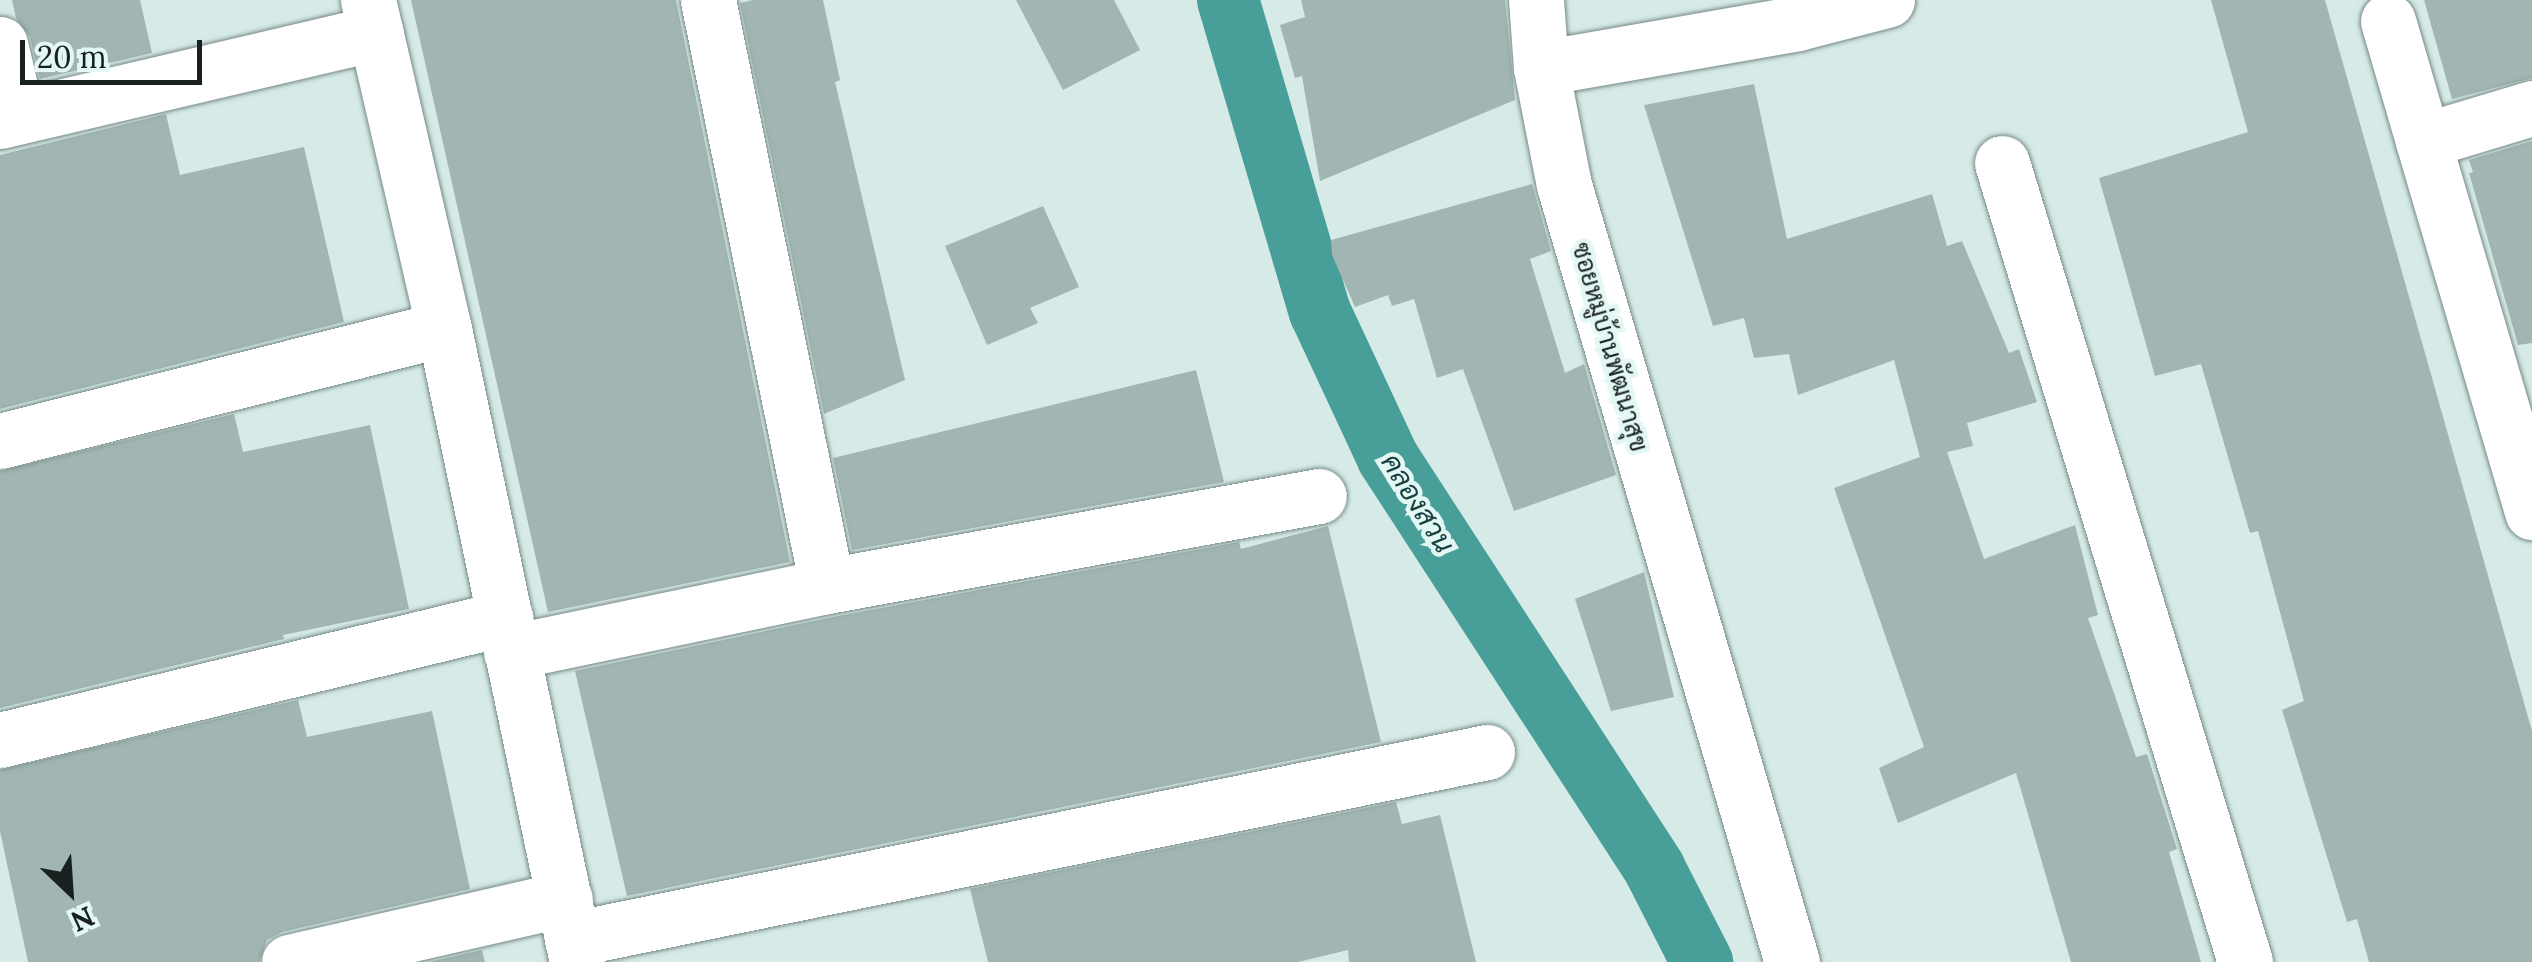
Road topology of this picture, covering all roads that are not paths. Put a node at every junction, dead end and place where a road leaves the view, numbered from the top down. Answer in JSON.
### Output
{"nodes":[{"id":1,"x":708,"y":0,"type":"edge"},
{"id":2,"x":1536,"y":0,"type":"edge"},
{"id":3,"x":1887,"y":0,"type":"edge"},
{"id":4,"x":1796,"y":12,"type":"edge"},
{"id":5,"x":372,"y":17,"type":"edge"},
{"id":6,"x":2388,"y":21,"type":"dead end"},
{"id":7,"x":0,"y":44,"type":"edge"},
{"id":8,"x":1541,"y":68,"type":"junction"},
{"id":9,"x":2532,"y":108,"type":"edge"},
{"id":10,"x":9,"y":118,"type":"edge"},
{"id":11,"x":2423,"y":142,"type":"junction"},
{"id":12,"x":2002,"y":163,"type":"dead end"},
{"id":13,"x":444,"y":329,"type":"junction"},
{"id":14,"x":0,"y":441,"type":"edge"},
{"id":15,"x":1319,"y":496,"type":"dead end"},
{"id":16,"x":2532,"y":512,"type":"edge"},
{"id":17,"x":828,"y":586,"type":"junction"},
{"id":18,"x":508,"y":635,"type":"junction"},
{"id":19,"x":0,"y":740,"type":"edge"},
{"id":20,"x":1488,"y":752,"type":"dead end"},
{"id":21,"x":572,"y":934,"type":"edge"},
{"id":22,"x":289,"y":962,"type":"edge"},
{"id":23,"x":1792,"y":962,"type":"edge"},
{"id":24,"x":2245,"y":962,"type":"edge"}],
"edges":[{"from":1,"to":17,"type":"street"},
{"from":2,"to":8,"type":"street","name":"ซอยหมู่บ้านพัฒนาสุข"},
{"from":3,"to":4,"type":"street"},
{"from":4,"to":8,"type":"street"},
{"from":5,"to":10,"type":"street"},
{"from":5,"to":13,"type":"street"},
{"from":6,"to":11,"type":"street"},
{"from":7,"to":10,"type":"street"},
{"from":8,"to":23,"type":"street","name":"ซอยหมู่บ้านพัฒนาสุข"},
{"from":9,"to":11,"type":"street"},
{"from":11,"to":16,"type":"street"},
{"from":12,"to":24,"type":"street"},
{"from":13,"to":14,"type":"street"},
{"from":13,"to":18,"type":"street"},
{"from":15,"to":17,"type":"street"},
{"from":17,"to":18,"type":"street"},
{"from":18,"to":19,"type":"street"},
{"from":18,"to":21,"type":"street"},
{"from":20,"to":21,"type":"street"},
{"from":21,"to":22,"type":"street"}]}
